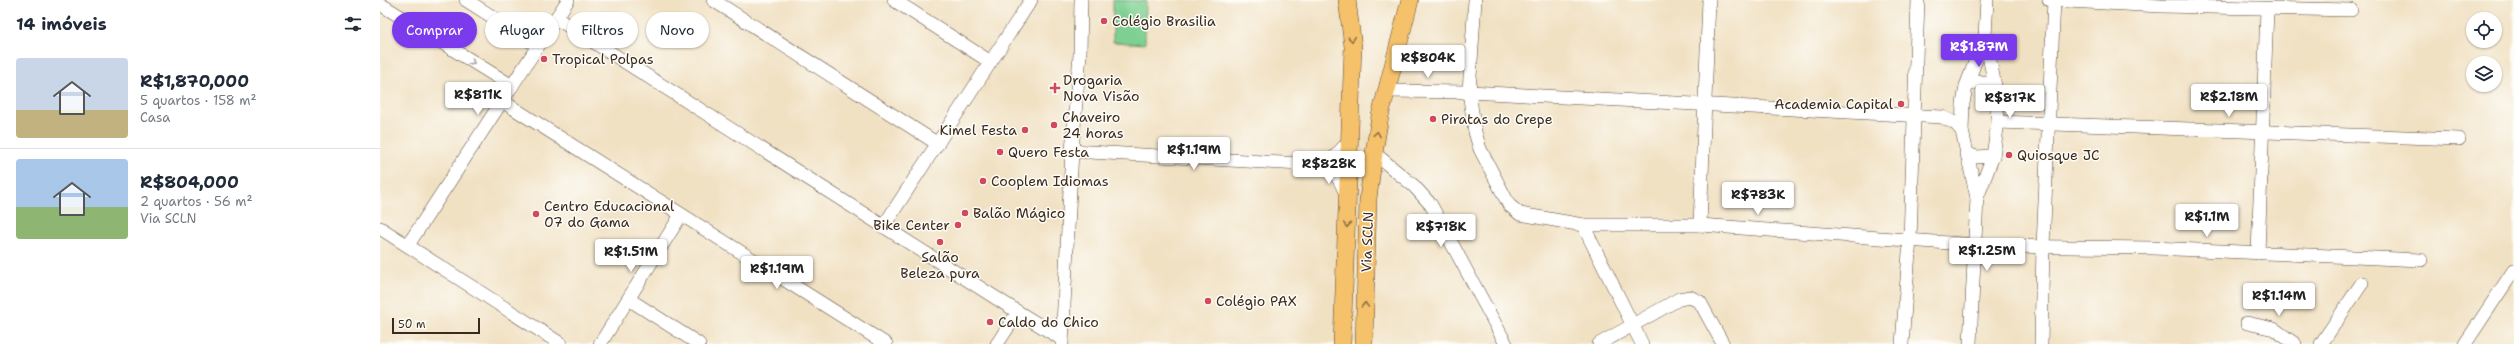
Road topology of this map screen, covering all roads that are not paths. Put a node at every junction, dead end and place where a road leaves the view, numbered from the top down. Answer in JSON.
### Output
{"nodes":[{"id":1,"x":466,"y":0,"type":"edge"},
{"id":2,"x":568,"y":0,"type":"edge"},
{"id":3,"x":712,"y":0,"type":"edge"},
{"id":4,"x":894,"y":0,"type":"edge"},
{"id":5,"x":1031,"y":0,"type":"edge"},
{"id":6,"x":1347,"y":0,"type":"edge"},
{"id":7,"x":1410,"y":0,"type":"edge"},
{"id":8,"x":1475,"y":0,"type":"edge"},
{"id":9,"x":1709,"y":0,"type":"edge"},
{"id":10,"x":1918,"y":0,"type":"edge"},
{"id":11,"x":1987,"y":0,"type":"edge"},
{"id":12,"x":2049,"y":0,"type":"edge"},
{"id":13,"x":2054,"y":0,"type":"edge"},
{"id":14,"x":1079,"y":1,"type":"edge"},
{"id":15,"x":380,"y":4,"type":"edge"},
{"id":16,"x":2268,"y":9,"type":"junction"},
{"id":17,"x":2351,"y":10,"type":"dead end"},
{"id":18,"x":485,"y":12,"type":"edge"},
{"id":19,"x":559,"y":14,"type":"edge"},
{"id":20,"x":559,"y":20,"type":"edge"},
{"id":21,"x":1985,"y":36,"type":"junction"},
{"id":22,"x":537,"y":48,"type":"edge"},
{"id":23,"x":990,"y":61,"type":"junction"},
{"id":24,"x":512,"y":86,"type":"junction"},
{"id":25,"x":1966,"y":86,"type":"junction"},
{"id":26,"x":1995,"y":86,"type":"junction"},
{"id":27,"x":1387,"y":91,"type":"junction"},
{"id":28,"x":1469,"y":92,"type":"junction"},
{"id":29,"x":502,"y":101,"type":"junction"},
{"id":30,"x":1963,"y":104,"type":"junction"},
{"id":31,"x":1704,"y":105,"type":"junction"},
{"id":32,"x":1915,"y":116,"type":"junction"},
{"id":33,"x":1942,"y":117,"type":"junction"},
{"id":34,"x":1998,"y":122,"type":"junction"},
{"id":35,"x":2050,"y":122,"type":"junction"},
{"id":36,"x":1962,"y":131,"type":"junction"},
{"id":37,"x":2262,"y":132,"type":"junction"},
{"id":38,"x":2459,"y":139,"type":"dead end"},
{"id":39,"x":1351,"y":140,"type":"junction"},
{"id":40,"x":938,"y":144,"type":"junction"},
{"id":41,"x":1072,"y":151,"type":"junction"},
{"id":42,"x":1374,"y":153,"type":"junction"},
{"id":43,"x":1966,"y":153,"type":"junction"},
{"id":44,"x":1993,"y":156,"type":"junction"},
{"id":45,"x":1318,"y":165,"type":"junction"},
{"id":46,"x":1348,"y":198,"type":"junction"},
{"id":47,"x":1977,"y":198,"type":"junction"},
{"id":48,"x":681,"y":215,"type":"junction"},
{"id":49,"x":1583,"y":225,"type":"junction"},
{"id":50,"x":1700,"y":225,"type":"junction"},
{"id":51,"x":883,"y":227,"type":"junction"},
{"id":52,"x":380,"y":228,"type":"edge"},
{"id":53,"x":1910,"y":239,"type":"junction"},
{"id":54,"x":408,"y":245,"type":"junction"},
{"id":55,"x":1976,"y":245,"type":"junction"},
{"id":56,"x":1992,"y":246,"type":"dead end"},
{"id":57,"x":2043,"y":246,"type":"junction"},
{"id":58,"x":2258,"y":253,"type":"junction"},
{"id":59,"x":2421,"y":260,"type":"dead end"},
{"id":60,"x":2514,"y":270,"type":"edge"},
{"id":61,"x":2362,"y":283,"type":"dead end"},
{"id":62,"x":630,"y":300,"type":"junction"},
{"id":63,"x":1018,"y":312,"type":"junction"},
{"id":64,"x":2247,"y":323,"type":"dead end"},
{"id":65,"x":1633,"y":326,"type":"junction"},
{"id":66,"x":1062,"y":341,"type":"edge"},
{"id":67,"x":1365,"y":342,"type":"edge"},
{"id":68,"x":561,"y":344,"type":"edge"},
{"id":69,"x":600,"y":344,"type":"edge"},
{"id":70,"x":699,"y":344,"type":"edge"},
{"id":71,"x":886,"y":344,"type":"edge"},
{"id":72,"x":997,"y":344,"type":"edge"},
{"id":73,"x":1342,"y":344,"type":"edge"},
{"id":74,"x":1506,"y":344,"type":"edge"},
{"id":75,"x":1599,"y":344,"type":"edge"},
{"id":76,"x":1642,"y":344,"type":"edge"},
{"id":77,"x":1722,"y":344,"type":"edge"},
{"id":78,"x":1902,"y":344,"type":"edge"},
{"id":79,"x":1970,"y":344,"type":"edge"},
{"id":80,"x":2041,"y":344,"type":"edge"},
{"id":81,"x":2295,"y":344,"type":"edge"},
{"id":82,"x":2321,"y":344,"type":"edge"},
{"id":83,"x":2465,"y":344,"type":"edge"}],
"edges":[{"from":1,"to":18,"type":"street"},
{"from":2,"to":19,"type":"street"},
{"from":3,"to":40,"type":"street"},
{"from":4,"to":23,"type":"street"},
{"from":5,"to":23,"type":"street"},
{"from":6,"to":39,"type":"main road","name":"Via SCLN","one_way":true},
{"from":7,"to":27,"type":"main road","name":"Via SCLN"},
{"from":8,"to":28,"type":"street"},
{"from":9,"to":31,"type":"street"},
{"from":10,"to":32,"type":"street"},
{"from":11,"to":21,"type":"street"},
{"from":12,"to":13,"type":"street"},
{"from":13,"to":16,"type":"street"},
{"from":13,"to":35,"type":"street"},
{"from":14,"to":41,"type":"street"},
{"from":15,"to":24,"type":"street","one_way":true},
{"from":16,"to":17,"type":"street"},
{"from":16,"to":37,"type":"street"},
{"from":20,"to":51,"type":"street"},
{"from":21,"to":25,"type":"street"},
{"from":21,"to":26,"type":"street"},
{"from":22,"to":24,"type":"street"},
{"from":23,"to":40,"type":"street"},
{"from":24,"to":29,"type":"street"},
{"from":25,"to":26,"type":"street"},
{"from":25,"to":30,"type":"street"},
{"from":26,"to":34,"type":"street"},
{"from":27,"to":28,"type":"street"},
{"from":42,"to":27,"type":"main road","name":"Via SCLN","one_way":true},
{"from":28,"to":31,"type":"street"},
{"from":28,"to":49,"type":"street"},
{"from":29,"to":48,"type":"street"},
{"from":29,"to":54,"type":"street"},
{"from":30,"to":33,"type":"street"},
{"from":30,"to":36,"type":"street"},
{"from":31,"to":32,"type":"street"},
{"from":31,"to":50,"type":"street"},
{"from":32,"to":33,"type":"street"},
{"from":32,"to":53,"type":"street"},
{"from":33,"to":36,"type":"street"},
{"from":34,"to":35,"type":"street"},
{"from":34,"to":44,"type":"street"},
{"from":35,"to":37,"type":"street"},
{"from":35,"to":57,"type":"street"},
{"from":36,"to":43,"type":"street"},
{"from":37,"to":38,"type":"street"},
{"from":37,"to":58,"type":"street"},
{"from":39,"to":45,"type":"street"},
{"from":39,"to":46,"type":"main road","name":"Via SCLN"},
{"from":40,"to":51,"type":"street"},
{"from":41,"to":45,"type":"street"},
{"from":41,"to":66,"type":"street"},
{"from":67,"to":42,"type":"main road","name":"Via SCLN","one_way":true},
{"from":42,"to":74,"type":"street"},
{"from":43,"to":44,"type":"street"},
{"from":43,"to":47,"type":"street"},
{"from":44,"to":47,"type":"street"},
{"from":45,"to":46,"type":"street"},
{"from":46,"to":73,"type":"main road","name":"Via SCLN","one_way":true},
{"from":47,"to":55,"type":"street"},
{"from":48,"to":62,"type":"street"},
{"from":48,"to":71,"type":"street"},
{"from":49,"to":50,"type":"street"},
{"from":49,"to":65,"type":"street"},
{"from":50,"to":53,"type":"street"},
{"from":51,"to":63,"type":"street"},
{"from":52,"to":54,"type":"street"},
{"from":53,"to":55,"type":"street"},
{"from":53,"to":78,"type":"street"},
{"from":54,"to":68,"type":"street"},
{"from":55,"to":79,"type":"street"},
{"from":56,"to":57,"type":"street"},
{"from":57,"to":58,"type":"street"},
{"from":57,"to":80,"type":"street"},
{"from":58,"to":59,"type":"street"},
{"from":60,"to":83,"type":"street"},
{"from":61,"to":82,"type":"street"},
{"from":62,"to":69,"type":"street"},
{"from":62,"to":70,"type":"street"},
{"from":63,"to":66,"type":"street"},
{"from":63,"to":72,"type":"street"},
{"from":64,"to":81,"type":"street"},
{"from":65,"to":75,"type":"street"},
{"from":65,"to":76,"type":"street"},
{"from":65,"to":77,"type":"street"}]}
